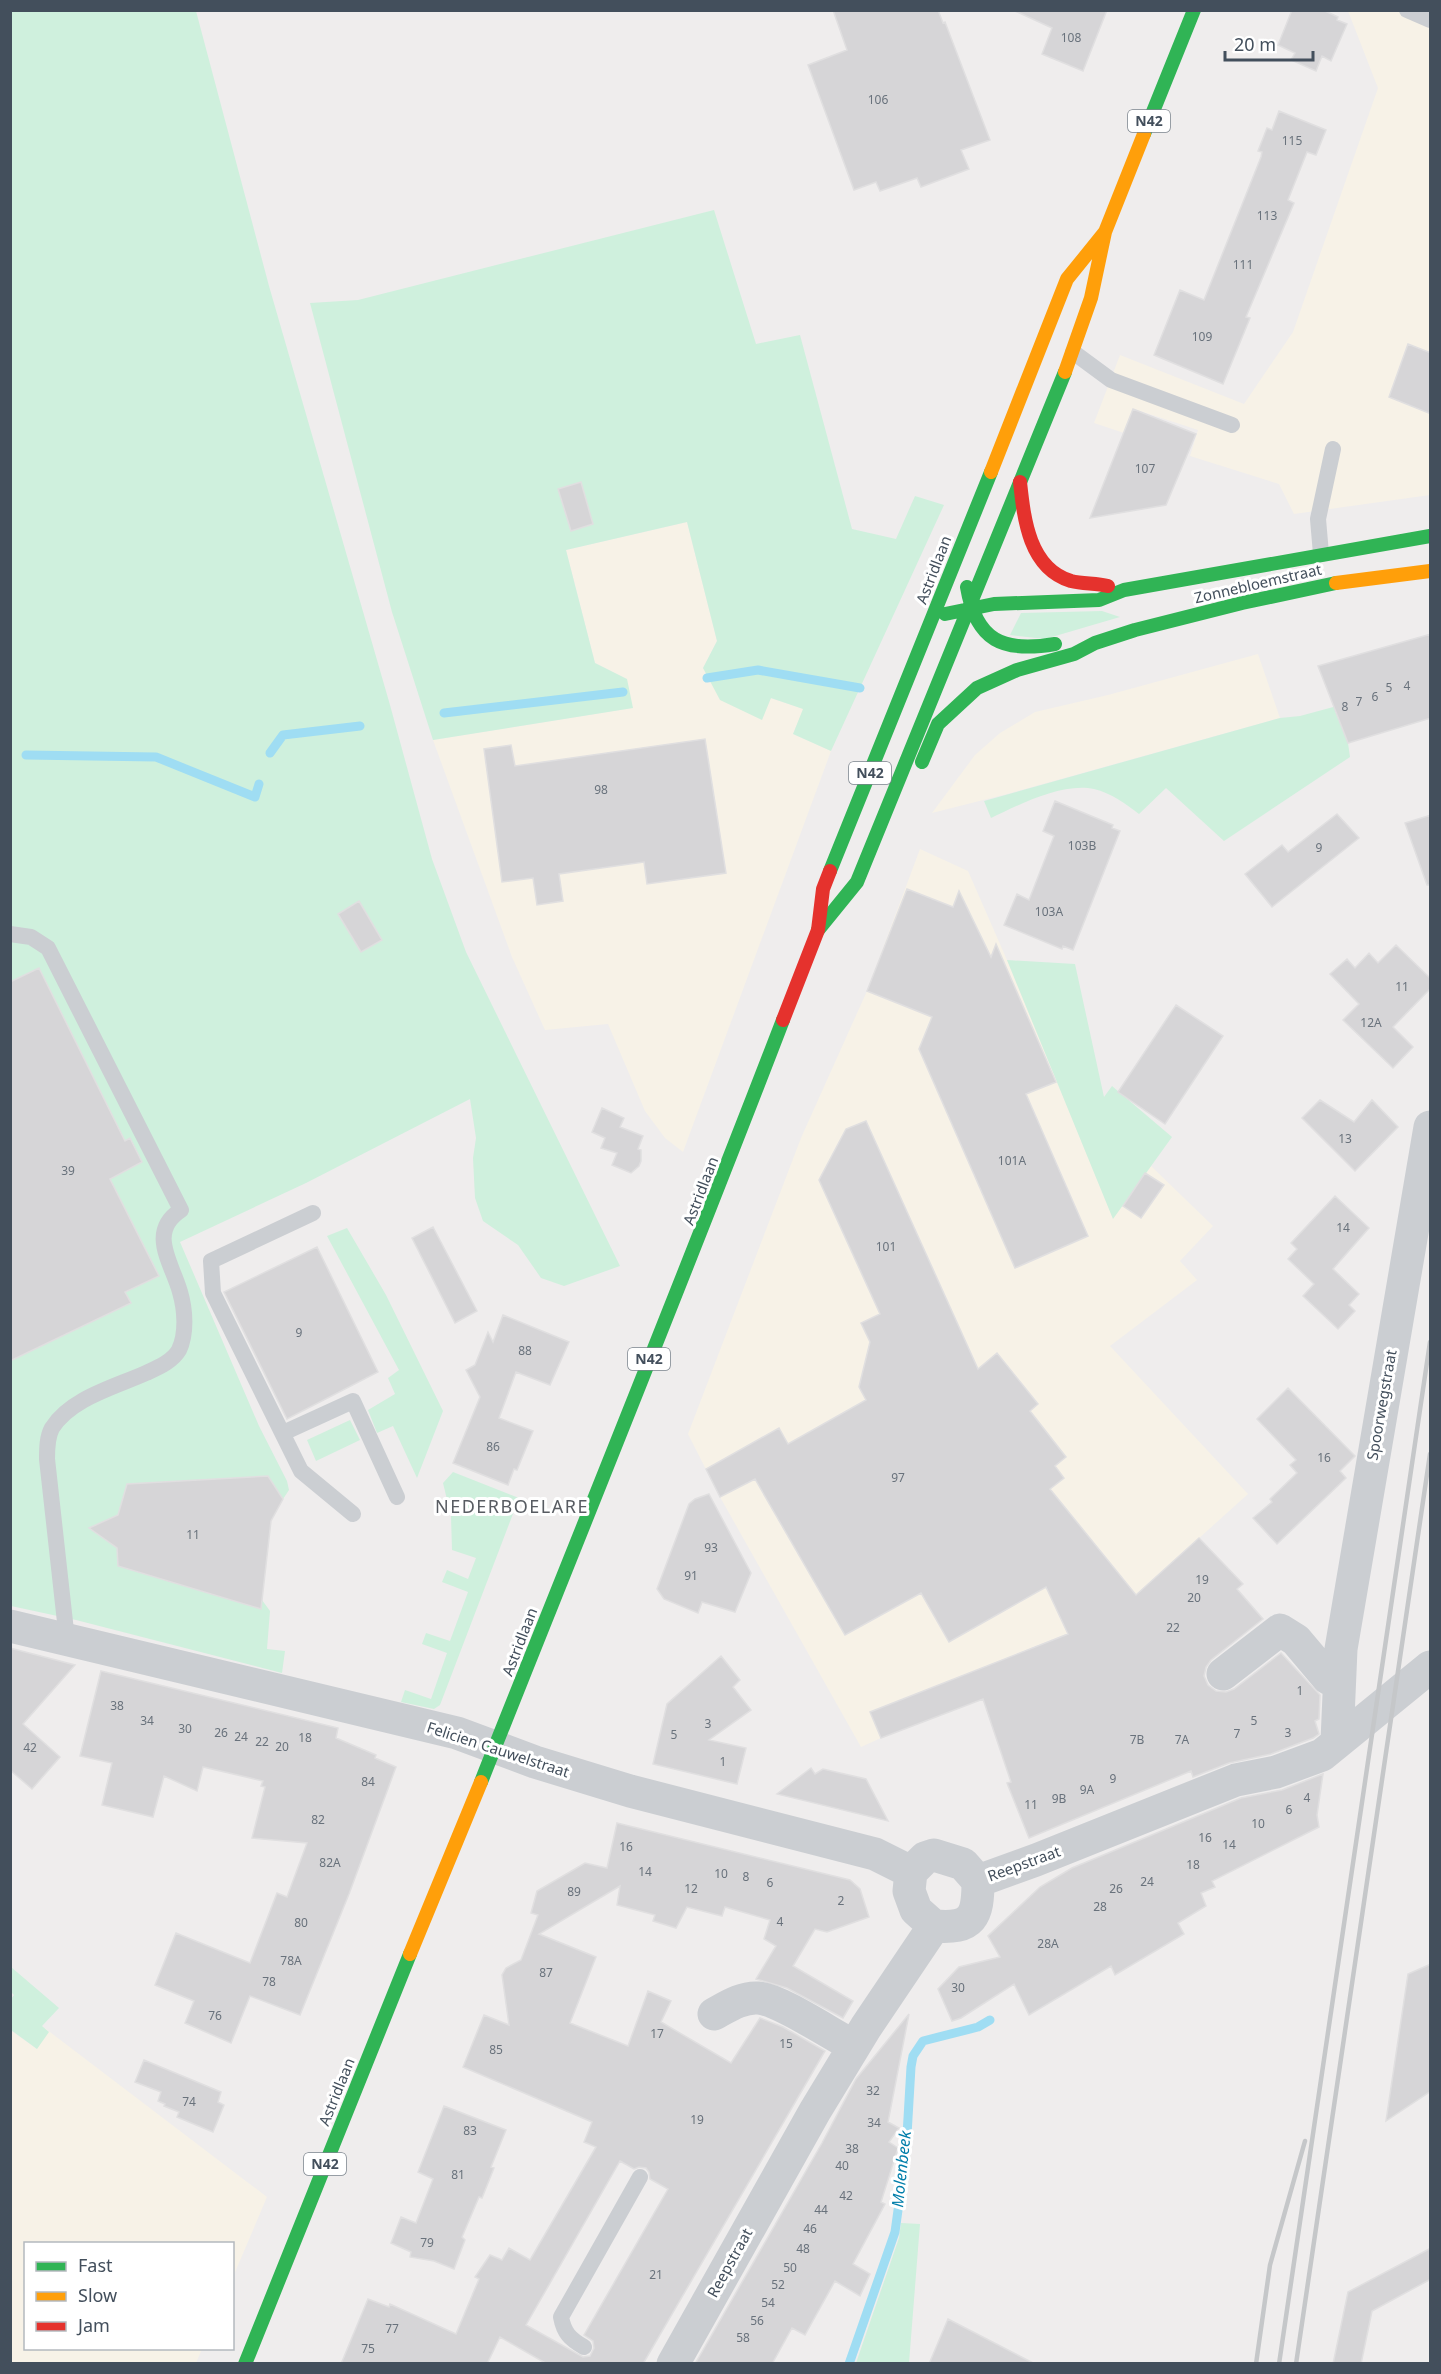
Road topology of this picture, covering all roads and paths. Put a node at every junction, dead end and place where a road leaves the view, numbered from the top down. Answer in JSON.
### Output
{"nodes":[{"id":1,"x":1194,"y":10,"type":"edge"},
{"id":2,"x":1407,"y":10,"type":"edge"},
{"id":3,"x":1431,"y":20,"type":"edge"},
{"id":4,"x":1105,"y":232,"type":"junction"},
{"id":5,"x":1073,"y":352,"type":"junction"},
{"id":6,"x":1232,"y":425,"type":"dead end"},
{"id":7,"x":1333,"y":449,"type":"dead end"},
{"id":8,"x":1020,"y":482,"type":"junction"},
{"id":9,"x":1431,"y":536,"type":"edge"},
{"id":10,"x":961,"y":544,"type":"junction"},
{"id":11,"x":1320,"y":554,"type":"junction"},
{"id":12,"x":1431,"y":571,"type":"edge"},
{"id":13,"x":1124,"y":590,"type":"junction"},
{"id":14,"x":969,"y":608,"type":"junction"},
{"id":15,"x":933,"y":617,"type":"junction"},
{"id":16,"x":1095,"y":643,"type":"junction"},
{"id":17,"x":915,"y":779,"type":"dead end"},
{"id":18,"x":886,"y":848,"type":"dead end"},
{"id":19,"x":864,"y":866,"type":"junction"},
{"id":20,"x":818,"y":930,"type":"junction"},
{"id":21,"x":10,"y":934,"type":"edge"},
{"id":22,"x":1431,"y":1127,"type":"edge"},
{"id":23,"x":313,"y":1213,"type":"dead end"},
{"id":24,"x":283,"y":1433,"type":"junction"},
{"id":25,"x":397,"y":1497,"type":"dead end"},
{"id":26,"x":353,"y":1514,"type":"dead end"},
{"id":27,"x":10,"y":1626,"type":"edge"},
{"id":28,"x":67,"y":1640,"type":"junction"},
{"id":29,"x":1431,"y":1667,"type":"edge"},
{"id":30,"x":1222,"y":1674,"type":"dead end"},
{"id":31,"x":1339,"y":1684,"type":"junction"},
{"id":32,"x":1337,"y":1741,"type":"junction"},
{"id":33,"x":496,"y":1748,"type":"junction"},
{"id":34,"x":911,"y":1872,"type":"junction"},
{"id":35,"x":978,"y":1881,"type":"junction"},
{"id":36,"x":934,"y":1926,"type":"junction"},
{"id":37,"x":714,"y":2014,"type":"dead end"},
{"id":38,"x":854,"y":2046,"type":"junction"},
{"id":39,"x":640,"y":2177,"type":"dead end"},
{"id":40,"x":584,"y":2347,"type":"dead end"},
{"id":41,"x":245,"y":2364,"type":"edge"},
{"id":42,"x":673,"y":2364,"type":"edge"}],
"edges":[{"from":1,"to":4,"type":"main road","name":"Astridlaan","number":"N42"},
{"from":2,"to":3,"type":"lane"},
{"from":4,"to":5,"type":"main road","name":"Astridlaan","number":"N42"},
{"from":4,"to":10,"type":"main road","name":"Astridlaan","number":"N42"},
{"from":5,"to":6,"type":"lane"},
{"from":5,"to":8,"type":"main road","name":"Astridlaan","number":"N42"},
{"from":7,"to":11,"type":"lane"},
{"from":8,"to":13,"type":"main road"},
{"from":8,"to":14,"type":"main road","name":"Astridlaan","number":"N42"},
{"from":9,"to":11,"type":"main road","name":"Zonnebloemstraat"},
{"from":10,"to":14,"type":"main road"},
{"from":10,"to":15,"type":"main road","name":"Astridlaan","number":"N42"},
{"from":11,"to":13,"type":"main road","name":"Zonnebloemstraat"},
{"from":12,"to":16,"type":"main road","name":"Zonnebloemstraat"},
{"from":13,"to":14,"type":"main road"},
{"from":14,"to":15,"type":"main road"},
{"from":14,"to":16,"type":"main road"},
{"from":14,"to":19,"type":"main road","name":"Astridlaan","number":"N42"},
{"from":15,"to":20,"type":"main road","name":"Astridlaan","number":"N42"},
{"from":16,"to":17,"type":"main road"},
{"from":18,"to":19,"type":"main road"},
{"from":19,"to":20,"type":"main road","name":"Astridlaan","number":"N42"},
{"from":20,"to":33,"type":"main road","name":"Astridlaan","number":"N42"},
{"from":21,"to":28,"type":"lane"},
{"from":22,"to":31,"type":"street","name":"Spoorwegstraat"},
{"from":23,"to":24,"type":"lane"},
{"from":24,"to":25,"type":"lane"},
{"from":24,"to":26,"type":"lane"},
{"from":27,"to":28,"type":"street","name":"Felicien Cauwelstraat"},
{"from":28,"to":33,"type":"street","name":"Felicien Cauwelstraat"},
{"from":29,"to":32,"type":"street","name":"Reepstraat"},
{"from":30,"to":31,"type":"street"},
{"from":31,"to":32,"type":"street","name":"Spoorwegstraat"},
{"from":32,"to":35,"type":"street","name":"Reepstraat"},
{"from":33,"to":34,"type":"street","name":"Felicien Cauwelstraat"},
{"from":33,"to":41,"type":"main road","name":"Astridlaan","number":"N42"},
{"from":34,"to":35,"type":"street"},
{"from":34,"to":36,"type":"street"},
{"from":35,"to":36,"type":"street","name":"Reepstraat"},
{"from":36,"to":38,"type":"street","name":"Reepstraat"},
{"from":37,"to":38,"type":"street"},
{"from":38,"to":42,"type":"street","name":"Reepstraat"},
{"from":39,"to":40,"type":"lane"}]}
